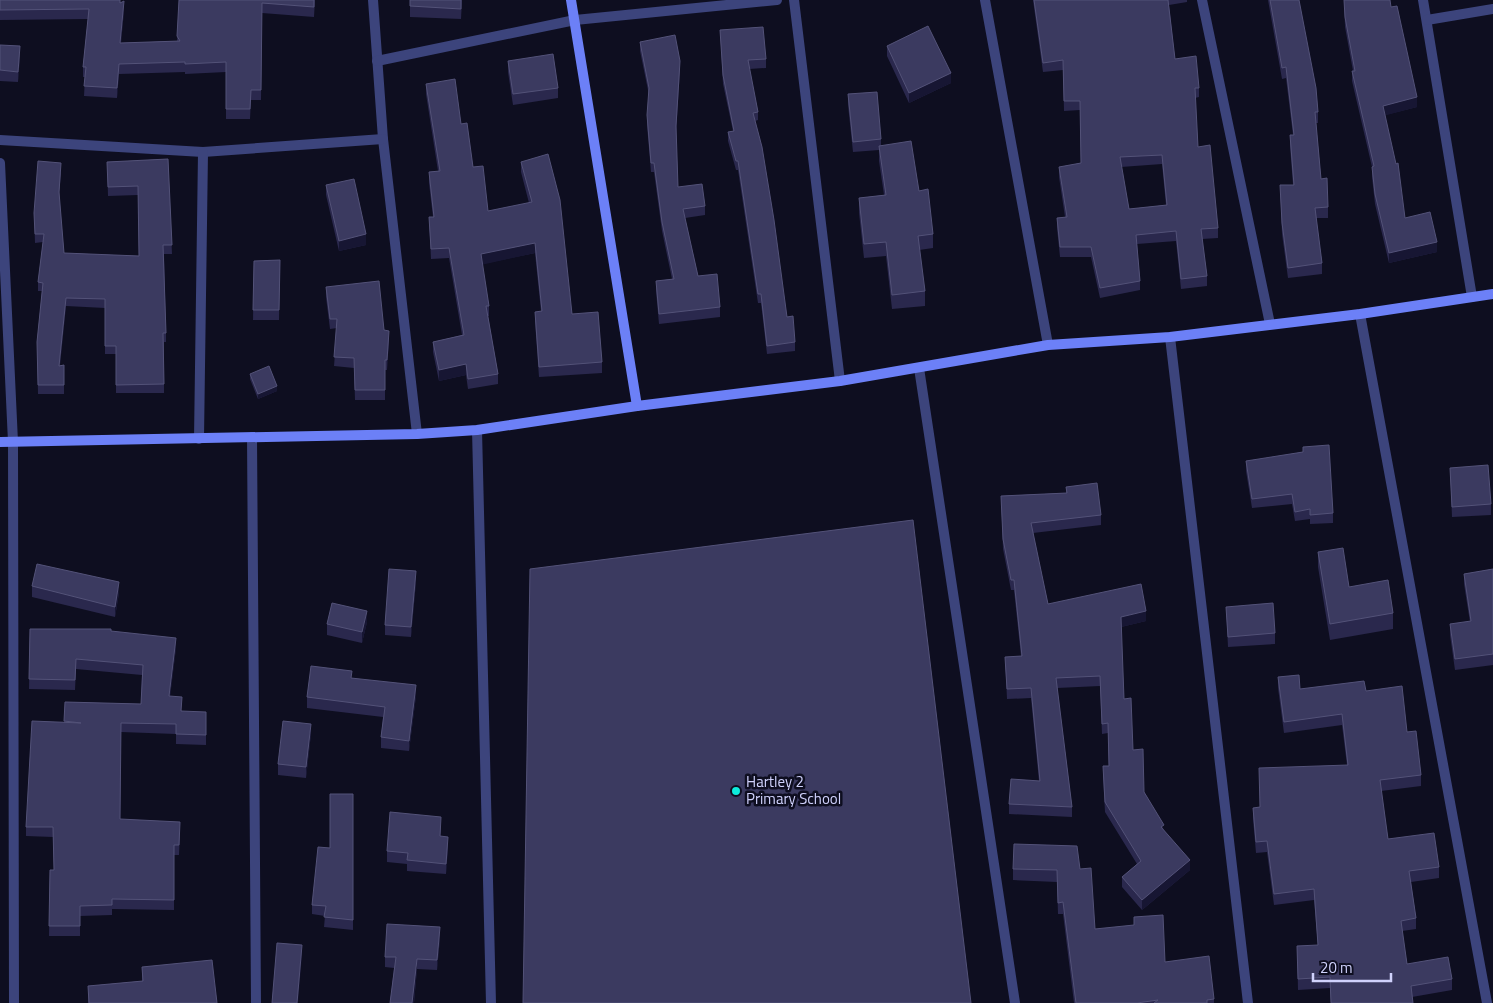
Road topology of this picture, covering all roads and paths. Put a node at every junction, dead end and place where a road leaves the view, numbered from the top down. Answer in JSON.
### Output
{"nodes":[{"id":1,"x":373,"y":0,"type":"edge"},
{"id":2,"x":571,"y":0,"type":"edge"},
{"id":3,"x":776,"y":0,"type":"edge"},
{"id":4,"x":794,"y":0,"type":"edge"},
{"id":5,"x":985,"y":0,"type":"edge"},
{"id":6,"x":1202,"y":0,"type":"edge"},
{"id":7,"x":1423,"y":0,"type":"edge"},
{"id":8,"x":1493,"y":9,"type":"edge"},
{"id":9,"x":575,"y":20,"type":"junction"},
{"id":10,"x":1427,"y":20,"type":"junction"},
{"id":11,"x":377,"y":62,"type":"junction"},
{"id":12,"x":383,"y":139,"type":"junction"},
{"id":13,"x":0,"y":140,"type":"edge"},
{"id":14,"x":203,"y":152,"type":"junction"},
{"id":15,"x":0,"y":163,"type":"edge"},
{"id":16,"x":1493,"y":294,"type":"edge"},
{"id":17,"x":1472,"y":297,"type":"junction"},
{"id":18,"x":1360,"y":314,"type":"junction"},
{"id":19,"x":1270,"y":324,"type":"junction"},
{"id":20,"x":1170,"y":337,"type":"junction"},
{"id":21,"x":1048,"y":346,"type":"junction"},
{"id":22,"x":919,"y":368,"type":"junction"},
{"id":23,"x":840,"y":380,"type":"junction"},
{"id":24,"x":637,"y":406,"type":"junction"},
{"id":25,"x":477,"y":430,"type":"junction"},
{"id":26,"x":417,"y":434,"type":"junction"},
{"id":27,"x":252,"y":437,"type":"junction"},
{"id":28,"x":199,"y":439,"type":"junction"},
{"id":29,"x":0,"y":442,"type":"edge"},
{"id":30,"x":13,"y":442,"type":"junction"},
{"id":31,"x":14,"y":1003,"type":"edge"},
{"id":32,"x":256,"y":1003,"type":"edge"},
{"id":33,"x":491,"y":1003,"type":"edge"},
{"id":34,"x":1015,"y":1003,"type":"edge"},
{"id":35,"x":1248,"y":1003,"type":"edge"},
{"id":36,"x":1487,"y":1003,"type":"edge"}],
"edges":[{"from":1,"to":11,"type":"street"},
{"from":2,"to":9,"type":"street"},
{"from":3,"to":9,"type":"street"},
{"from":4,"to":23,"type":"street"},
{"from":5,"to":21,"type":"street"},
{"from":6,"to":19,"type":"street"},
{"from":7,"to":10,"type":"street"},
{"from":8,"to":10,"type":"street"},
{"from":9,"to":11,"type":"street"},
{"from":9,"to":24,"type":"street"},
{"from":10,"to":17,"type":"street"},
{"from":11,"to":12,"type":"street"},
{"from":12,"to":14,"type":"street"},
{"from":12,"to":26,"type":"street"},
{"from":13,"to":14,"type":"street"},
{"from":14,"to":28,"type":"street"},
{"from":15,"to":30,"type":"street"},
{"from":16,"to":17,"type":"street"},
{"from":17,"to":18,"type":"street"},
{"from":18,"to":19,"type":"street"},
{"from":18,"to":36,"type":"street"},
{"from":19,"to":20,"type":"street"},
{"from":20,"to":21,"type":"street"},
{"from":20,"to":35,"type":"street"},
{"from":21,"to":22,"type":"street"},
{"from":22,"to":23,"type":"street"},
{"from":22,"to":34,"type":"street"},
{"from":23,"to":24,"type":"street"},
{"from":24,"to":25,"type":"street"},
{"from":25,"to":26,"type":"street"},
{"from":25,"to":33,"type":"street"},
{"from":26,"to":27,"type":"street"},
{"from":27,"to":28,"type":"street"},
{"from":27,"to":32,"type":"street"},
{"from":28,"to":30,"type":"street"},
{"from":29,"to":30,"type":"street"},
{"from":30,"to":31,"type":"street"}]}
